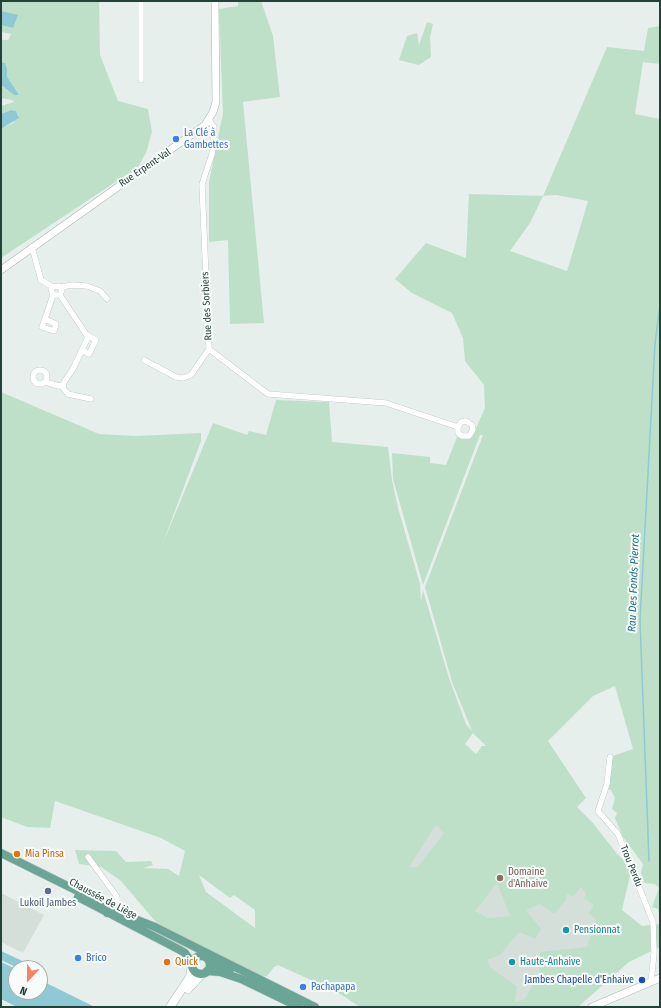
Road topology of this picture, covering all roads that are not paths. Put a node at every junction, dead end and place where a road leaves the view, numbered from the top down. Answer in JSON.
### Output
{"nodes":[{"id":1,"x":141,"y":1,"type":"edge"},
{"id":2,"x":215,"y":1,"type":"edge"},
{"id":3,"x":141,"y":80,"type":"dead end"},
{"id":4,"x":209,"y":120,"type":"junction"},
{"id":5,"x":32,"y":247,"type":"junction"},
{"id":6,"x":1,"y":270,"type":"edge"},
{"id":7,"x":52,"y":287,"type":"junction"},
{"id":8,"x":61,"y":287,"type":"junction"},
{"id":9,"x":53,"y":295,"type":"junction"},
{"id":10,"x":60,"y":295,"type":"junction"},
{"id":11,"x":108,"y":299,"type":"dead end"},
{"id":12,"x":45,"y":319,"type":"dead end"},
{"id":13,"x":87,"y":335,"type":"junction"},
{"id":14,"x":209,"y":349,"type":"junction"},
{"id":15,"x":82,"y":350,"type":"junction"},
{"id":16,"x":144,"y":360,"type":"dead end"},
{"id":17,"x":45,"y":382,"type":"dead end"},
{"id":18,"x":63,"y":385,"type":"junction"},
{"id":19,"x":91,"y":399,"type":"dead end"},
{"id":20,"x":458,"y":427,"type":"dead end"},
{"id":21,"x":610,"y":757,"type":"dead end"},
{"id":22,"x":1,"y":854,"type":"edge"},
{"id":23,"x":88,"y":857,"type":"dead end"},
{"id":24,"x":1,"y":858,"type":"edge"},
{"id":25,"x":111,"y":911,"type":"junction"},
{"id":26,"x":127,"y":916,"type":"junction"},
{"id":27,"x":180,"y":950,"type":"junction"},
{"id":28,"x":205,"y":958,"type":"junction"},
{"id":29,"x":192,"y":964,"type":"junction"},
{"id":30,"x":205,"y":972,"type":"junction"},
{"id":31,"x":660,"y":978,"type":"edge"},
{"id":32,"x":651,"y":982,"type":"junction"},
{"id":33,"x":279,"y":989,"type":"junction"},
{"id":34,"x":178,"y":994,"type":"junction"},
{"id":35,"x":170,"y":1007,"type":"edge"},
{"id":36,"x":173,"y":1007,"type":"edge"},
{"id":37,"x":299,"y":1007,"type":"edge"},
{"id":38,"x":315,"y":1007,"type":"edge"},
{"id":39,"x":592,"y":1007,"type":"edge"}],
"edges":[{"from":1,"to":3,"type":"street"},
{"from":2,"to":4,"type":"street","name":"Rue Erpent-Val"},
{"from":4,"to":5,"type":"street","name":"Rue Erpent-Val"},
{"from":4,"to":14,"type":"street","name":"Rue des Sorbiers"},
{"from":5,"to":6,"type":"street","name":"Rue Erpent-Val"},
{"from":5,"to":7,"type":"street"},
{"from":7,"to":8,"type":"street"},
{"from":7,"to":9,"type":"street"},
{"from":8,"to":10,"type":"street"},
{"from":8,"to":11,"type":"street"},
{"from":9,"to":10,"type":"street"},
{"from":9,"to":12,"type":"street"},
{"from":10,"to":13,"type":"street"},
{"from":13,"to":15,"type":"street"},
{"from":13,"to":15,"type":"street"},
{"from":14,"to":16,"type":"street"},
{"from":14,"to":20,"type":"street","name":"Rue des Sorbiers"},
{"from":15,"to":18,"type":"street"},
{"from":17,"to":18,"type":"street"},
{"from":18,"to":19,"type":"street"},
{"from":21,"to":32,"type":"street","name":"Trou Perdu"},
{"from":22,"to":25,"type":"main road","name":"Chaussée de Liège"},
{"from":23,"to":25,"type":"street"},
{"from":24,"to":25,"type":"main road","name":"Chaussée de Liège"},
{"from":25,"to":26,"type":"main road","name":"Chaussée de Liège"},
{"from":25,"to":27,"type":"main road","name":"Chaussée de Liège"},
{"from":26,"to":28,"type":"main road","name":"Chaussée de Liège"},
{"from":26,"to":33,"type":"main road","name":"Chaussée de Liège"},
{"from":27,"to":29,"type":"main road","name":"Chaussée de Liège"},
{"from":27,"to":34,"type":"main road"},
{"from":28,"to":29,"type":"main road"},
{"from":28,"to":30,"type":"main road"},
{"from":28,"to":33,"type":"main road","name":"Chaussée de Liège"},
{"from":29,"to":30,"type":"main road"},
{"from":29,"to":34,"type":"main road"},
{"from":30,"to":36,"type":"main road"},
{"from":30,"to":37,"type":"main road"},
{"from":31,"to":32,"type":"street"},
{"from":32,"to":39,"type":"street"},
{"from":33,"to":38,"type":"main road","name":"Chaussée de Liège"},
{"from":34,"to":35,"type":"main road"}]}
